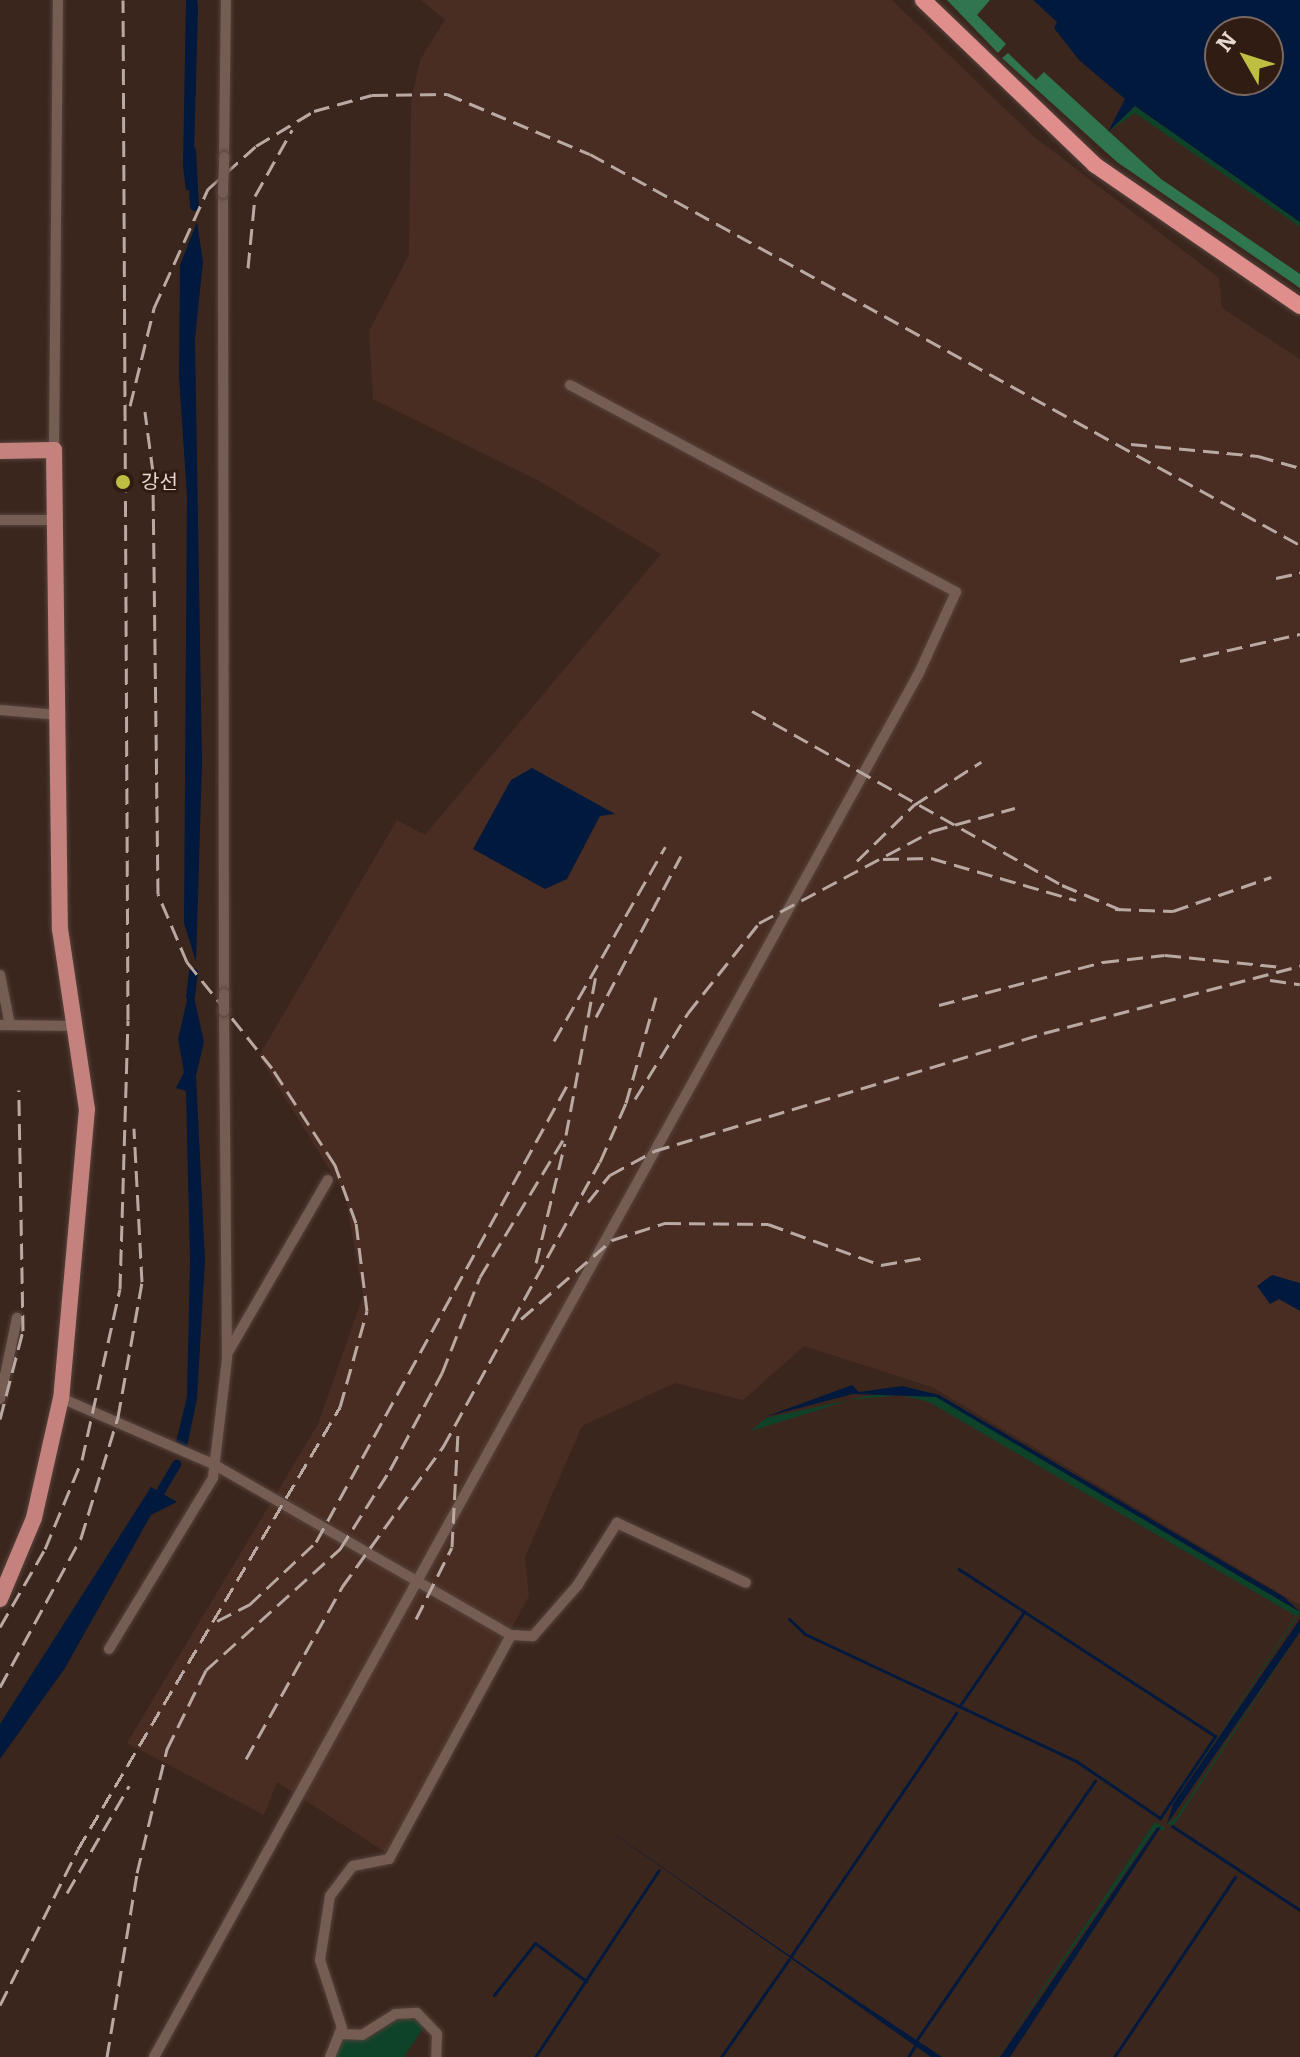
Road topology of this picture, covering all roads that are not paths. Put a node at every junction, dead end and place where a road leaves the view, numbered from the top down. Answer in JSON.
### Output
{"nodes":[{"id":1,"x":58,"y":0,"type":"edge"},
{"id":2,"x":226,"y":0,"type":"edge"},
{"id":3,"x":923,"y":0,"type":"edge"},
{"id":4,"x":1300,"y":306,"type":"edge"},
{"id":5,"x":570,"y":385,"type":"dead end"},
{"id":6,"x":54,"y":450,"type":"junction"},
{"id":7,"x":0,"y":451,"type":"edge"},
{"id":8,"x":0,"y":520,"type":"edge"},
{"id":9,"x":55,"y":520,"type":"junction"},
{"id":10,"x":0,"y":710,"type":"edge"},
{"id":11,"x":58,"y":715,"type":"junction"},
{"id":12,"x":0,"y":975,"type":"edge"},
{"id":13,"x":5,"y":1025,"type":"edge"},
{"id":14,"x":76,"y":1026,"type":"junction"},
{"id":15,"x":328,"y":1180,"type":"dead end"},
{"id":16,"x":17,"y":1318,"type":"dead end"},
{"id":17,"x":227,"y":1354,"type":"junction"},
{"id":18,"x":0,"y":1355,"type":"edge"},
{"id":19,"x":13,"y":1360,"type":"junction"},
{"id":20,"x":61,"y":1398,"type":"junction"},
{"id":21,"x":0,"y":1399,"type":"edge"},
{"id":22,"x":215,"y":1465,"type":"junction"},
{"id":23,"x":414,"y":1580,"type":"junction"},
{"id":24,"x":746,"y":1583,"type":"dead end"},
{"id":25,"x":0,"y":1599,"type":"edge"},
{"id":26,"x":511,"y":1635,"type":"junction"},
{"id":27,"x":109,"y":1649,"type":"dead end"},
{"id":28,"x":339,"y":2034,"type":"junction"},
{"id":29,"x":154,"y":2057,"type":"edge"},
{"id":30,"x":330,"y":2057,"type":"edge"},
{"id":31,"x":436,"y":2057,"type":"edge"}],
"edges":[{"from":1,"to":6,"type":"street"},
{"from":2,"to":17,"type":"street","bridge":true},
{"from":3,"to":4,"type":"highway"},
{"from":5,"to":23,"type":"street"},
{"from":6,"to":7,"type":"main road"},
{"from":6,"to":9,"type":"main road"},
{"from":8,"to":9,"type":"street"},
{"from":9,"to":11,"type":"main road"},
{"from":10,"to":11,"type":"street"},
{"from":11,"to":14,"type":"main road"},
{"from":12,"to":13,"type":"street"},
{"from":13,"to":14,"type":"street"},
{"from":14,"to":20,"type":"main road"},
{"from":15,"to":17,"type":"street"},
{"from":16,"to":19,"type":"street"},
{"from":17,"to":22,"type":"street"},
{"from":18,"to":19,"type":"street"},
{"from":19,"to":21,"type":"street"},
{"from":20,"to":22,"type":"street"},
{"from":20,"to":25,"type":"main road"},
{"from":22,"to":23,"type":"street"},
{"from":22,"to":27,"type":"street"},
{"from":23,"to":26,"type":"street"},
{"from":23,"to":29,"type":"street"},
{"from":24,"to":26,"type":"street"},
{"from":26,"to":28,"type":"street"},
{"from":28,"to":30,"type":"street"},
{"from":28,"to":31,"type":"street"}]}
